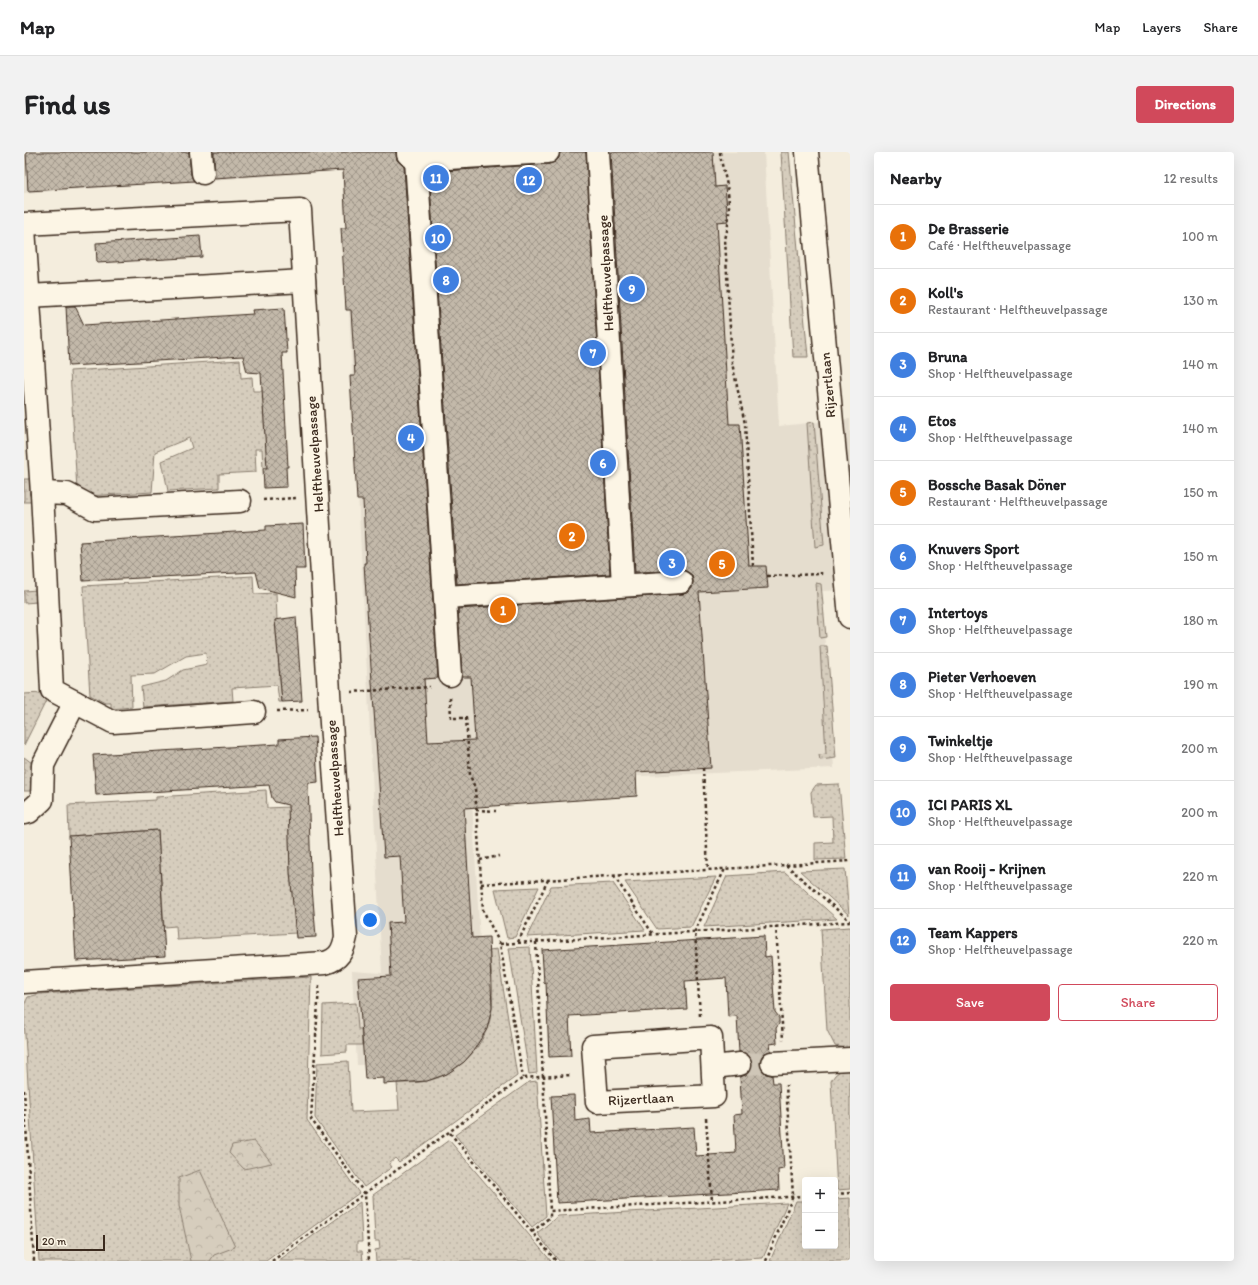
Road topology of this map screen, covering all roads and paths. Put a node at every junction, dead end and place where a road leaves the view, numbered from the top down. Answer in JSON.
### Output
{"nodes":[{"id":1,"x":201,"y":152,"type":"edge"},
{"id":2,"x":548,"y":152,"type":"edge"},
{"id":3,"x":598,"y":152,"type":"edge"},
{"id":4,"x":720,"y":152,"type":"edge"},
{"id":5,"x":807,"y":152,"type":"edge"},
{"id":6,"x":412,"y":156,"type":"edge"},
{"id":7,"x":203,"y":173,"type":"dead end"},
{"id":8,"x":24,"y":224,"type":"edge"},
{"id":9,"x":24,"y":228,"type":"edge"},
{"id":10,"x":304,"y":281,"type":"junction"},
{"id":11,"x":28,"y":296,"type":"junction"},
{"id":12,"x":841,"y":429,"type":"edge"},
{"id":13,"x":42,"y":493,"type":"junction"},
{"id":14,"x":318,"y":497,"type":"junction"},
{"id":15,"x":240,"y":501,"type":"joint"},
{"id":16,"x":753,"y":566,"type":"dead end"},
{"id":17,"x":821,"y":569,"type":"dead end"},
{"id":18,"x":767,"y":576,"type":"dead end"},
{"id":19,"x":681,"y":582,"type":"dead end"},
{"id":20,"x":623,"y":585,"type":"junction"},
{"id":21,"x":446,"y":597,"type":"junction"},
{"id":22,"x":850,"y":610,"type":"edge"},
{"id":23,"x":850,"y":618,"type":"edge"},
{"id":24,"x":445,"y":685,"type":"junction"},
{"id":25,"x":75,"y":702,"type":"junction"},
{"id":26,"x":330,"y":702,"type":"junction"},
{"id":27,"x":254,"y":712,"type":"joint"},
{"id":28,"x":703,"y":768,"type":"dead end"},
{"id":29,"x":476,"y":810,"type":"junction"},
{"id":30,"x":496,"y":811,"type":"dead end"},
{"id":31,"x":24,"y":813,"type":"edge"},
{"id":32,"x":499,"y":856,"type":"dead end"},
{"id":33,"x":480,"y":860,"type":"junction"},
{"id":34,"x":850,"y":861,"type":"edge"},
{"id":35,"x":786,"y":865,"type":"junction"},
{"id":36,"x":725,"y":869,"type":"junction"},
{"id":37,"x":708,"y":870,"type":"junction"},
{"id":38,"x":614,"y":876,"type":"junction"},
{"id":39,"x":548,"y":880,"type":"junction"},
{"id":40,"x":481,"y":884,"type":"junction"},
{"id":41,"x":850,"y":922,"type":"edge"},
{"id":42,"x":776,"y":926,"type":"junction"},
{"id":43,"x":695,"y":932,"type":"junction"},
{"id":44,"x":653,"y":934,"type":"junction"},
{"id":45,"x":518,"y":942,"type":"junction"},
{"id":46,"x":536,"y":942,"type":"junction"},
{"id":47,"x":500,"y":944,"type":"junction"},
{"id":48,"x":320,"y":963,"type":"junction"},
{"id":49,"x":24,"y":982,"type":"edge"},
{"id":50,"x":701,"y":1038,"type":"junction"},
{"id":51,"x":850,"y":1058,"type":"edge"},
{"id":52,"x":778,"y":1062,"type":"junction"},
{"id":53,"x":740,"y":1064,"type":"tunnel mouth"},
{"id":54,"x":713,"y":1066,"type":"junction"},
{"id":55,"x":595,"y":1074,"type":"junction"},
{"id":56,"x":543,"y":1077,"type":"junction"},
{"id":57,"x":523,"y":1078,"type":"junction"},
{"id":58,"x":24,"y":1090,"type":"edge"},
{"id":59,"x":705,"y":1096,"type":"junction"},
{"id":60,"x":450,"y":1133,"type":"junction"},
{"id":61,"x":850,"y":1193,"type":"edge"},
{"id":62,"x":366,"y":1194,"type":"junction"},
{"id":63,"x":838,"y":1194,"type":"edge"},
{"id":64,"x":793,"y":1196,"type":"junction"},
{"id":65,"x":802,"y":1196,"type":"edge"},
{"id":66,"x":712,"y":1201,"type":"junction"},
{"id":67,"x":550,"y":1211,"type":"junction"},
{"id":68,"x":532,"y":1232,"type":"junction"},
{"id":69,"x":34,"y":1261,"type":"edge"},
{"id":70,"x":272,"y":1261,"type":"edge"},
{"id":71,"x":368,"y":1261,"type":"edge"},
{"id":72,"x":556,"y":1261,"type":"edge"},
{"id":73,"x":766,"y":1261,"type":"edge"}],
"edges":[{"from":1,"to":7,"type":"street"},
{"from":2,"to":6,"type":"street"},
{"from":3,"to":20,"type":"street","name":"Helftheuvelpassage"},
{"from":4,"to":16,"type":"path"},
{"from":5,"to":12,"type":"street","name":"Rijzertlaan"},
{"from":6,"to":21,"type":"street"},
{"from":8,"to":10,"type":"street","name":"Helftheuvelpassage"},
{"from":9,"to":11,"type":"street"},
{"from":10,"to":11,"type":"street"},
{"from":10,"to":14,"type":"street","name":"Helftheuvelpassage"},
{"from":11,"to":13,"type":"street"},
{"from":12,"to":22,"type":"street","name":"Rijzertlaan"},
{"from":13,"to":15,"type":"street"},
{"from":13,"to":25,"type":"street"},
{"from":14,"to":15,"type":"path"},
{"from":14,"to":26,"type":"street","name":"Helftheuvelpassage"},
{"from":17,"to":18,"type":"path"},
{"from":19,"to":20,"type":"street"},
{"from":20,"to":21,"type":"street"},
{"from":21,"to":24,"type":"street"},
{"from":22,"to":23,"type":"street","name":"Rijzertlaan"},
{"from":24,"to":26,"type":"path"},
{"from":24,"to":29,"type":"path"},
{"from":25,"to":27,"type":"street"},
{"from":25,"to":31,"type":"street"},
{"from":26,"to":27,"type":"path"},
{"from":26,"to":48,"type":"street","name":"Helftheuvelpassage"},
{"from":28,"to":37,"type":"path"},
{"from":29,"to":30,"type":"path"},
{"from":29,"to":33,"type":"path"},
{"from":32,"to":33,"type":"path"},
{"from":33,"to":40,"type":"path"},
{"from":34,"to":35,"type":"path"},
{"from":35,"to":36,"type":"path"},
{"from":35,"to":41,"type":"path"},
{"from":36,"to":37,"type":"path"},
{"from":36,"to":43,"type":"path"},
{"from":37,"to":38,"type":"path"},
{"from":38,"to":39,"type":"path"},
{"from":38,"to":44,"type":"path"},
{"from":39,"to":40,"type":"path"},
{"from":39,"to":45,"type":"path"},
{"from":40,"to":47,"type":"path"},
{"from":41,"to":42,"type":"path"},
{"from":42,"to":43,"type":"path"},
{"from":42,"to":52,"type":"path"},
{"from":43,"to":44,"type":"path"},
{"from":43,"to":50,"type":"path"},
{"from":44,"to":46,"type":"path"},
{"from":45,"to":46,"type":"path"},
{"from":45,"to":47,"type":"path"},
{"from":46,"to":56,"type":"path"},
{"from":47,"to":57,"type":"path"},
{"from":48,"to":49,"type":"street","name":"Helftheuvelpassage"},
{"from":48,"to":62,"type":"path"},
{"from":50,"to":54,"type":"street"},
{"from":50,"to":55,"type":"street","name":"Rijzertlaan"},
{"from":51,"to":52,"type":"street"},
{"from":52,"to":64,"type":"path"},
{"from":53,"to":54,"type":"street"},
{"from":54,"to":59,"type":"street"},
{"from":55,"to":56,"type":"path"},
{"from":55,"to":59,"type":"street","name":"Rijzertlaan"},
{"from":56,"to":57,"type":"path"},
{"from":56,"to":67,"type":"path"},
{"from":57,"to":60,"type":"path"},
{"from":58,"to":69,"type":"path"},
{"from":59,"to":66,"type":"path"},
{"from":60,"to":62,"type":"path"},
{"from":60,"to":68,"type":"path"},
{"from":61,"to":63,"type":"path"},
{"from":62,"to":70,"type":"path"},
{"from":62,"to":71,"type":"path"},
{"from":64,"to":65,"type":"path"},
{"from":64,"to":66,"type":"path"},
{"from":64,"to":73,"type":"path"},
{"from":66,"to":67,"type":"path"},
{"from":67,"to":68,"type":"path"},
{"from":68,"to":72,"type":"path"}]}
